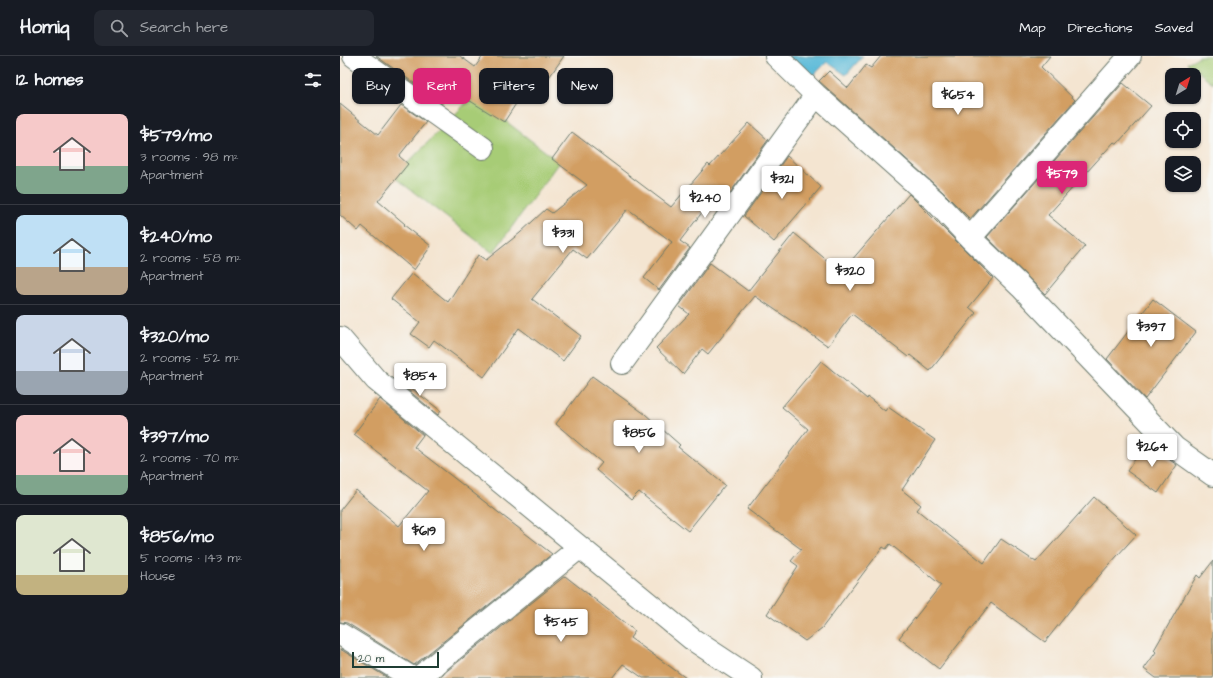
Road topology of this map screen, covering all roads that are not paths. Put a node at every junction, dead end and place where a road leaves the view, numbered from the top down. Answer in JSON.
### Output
{"nodes":[{"id":1,"x":354,"y":56,"type":"edge"},
{"id":2,"x":776,"y":56,"type":"edge"},
{"id":3,"x":1130,"y":56,"type":"edge"},
{"id":4,"x":816,"y":95,"type":"junction"},
{"id":5,"x":483,"y":148,"type":"dead end"},
{"id":6,"x":970,"y":238,"type":"junction"},
{"id":7,"x":340,"y":338,"type":"edge"},
{"id":8,"x":622,"y":363,"type":"dead end"},
{"id":9,"x":1213,"y":475,"type":"edge"},
{"id":10,"x":579,"y":548,"type":"junction"},
{"id":11,"x":340,"y":634,"type":"edge"},
{"id":12,"x":412,"y":678,"type":"edge"},
{"id":13,"x":418,"y":678,"type":"edge"},
{"id":14,"x":751,"y":678,"type":"edge"}],
"edges":[{"from":1,"to":5,"type":"street"},
{"from":2,"to":4,"type":"street"},
{"from":3,"to":6,"type":"street"},
{"from":4,"to":6,"type":"street"},
{"from":4,"to":8,"type":"street"},
{"from":6,"to":9,"type":"street"},
{"from":7,"to":10,"type":"street"},
{"from":10,"to":13,"type":"street"},
{"from":10,"to":14,"type":"street"},
{"from":11,"to":12,"type":"street"}]}
